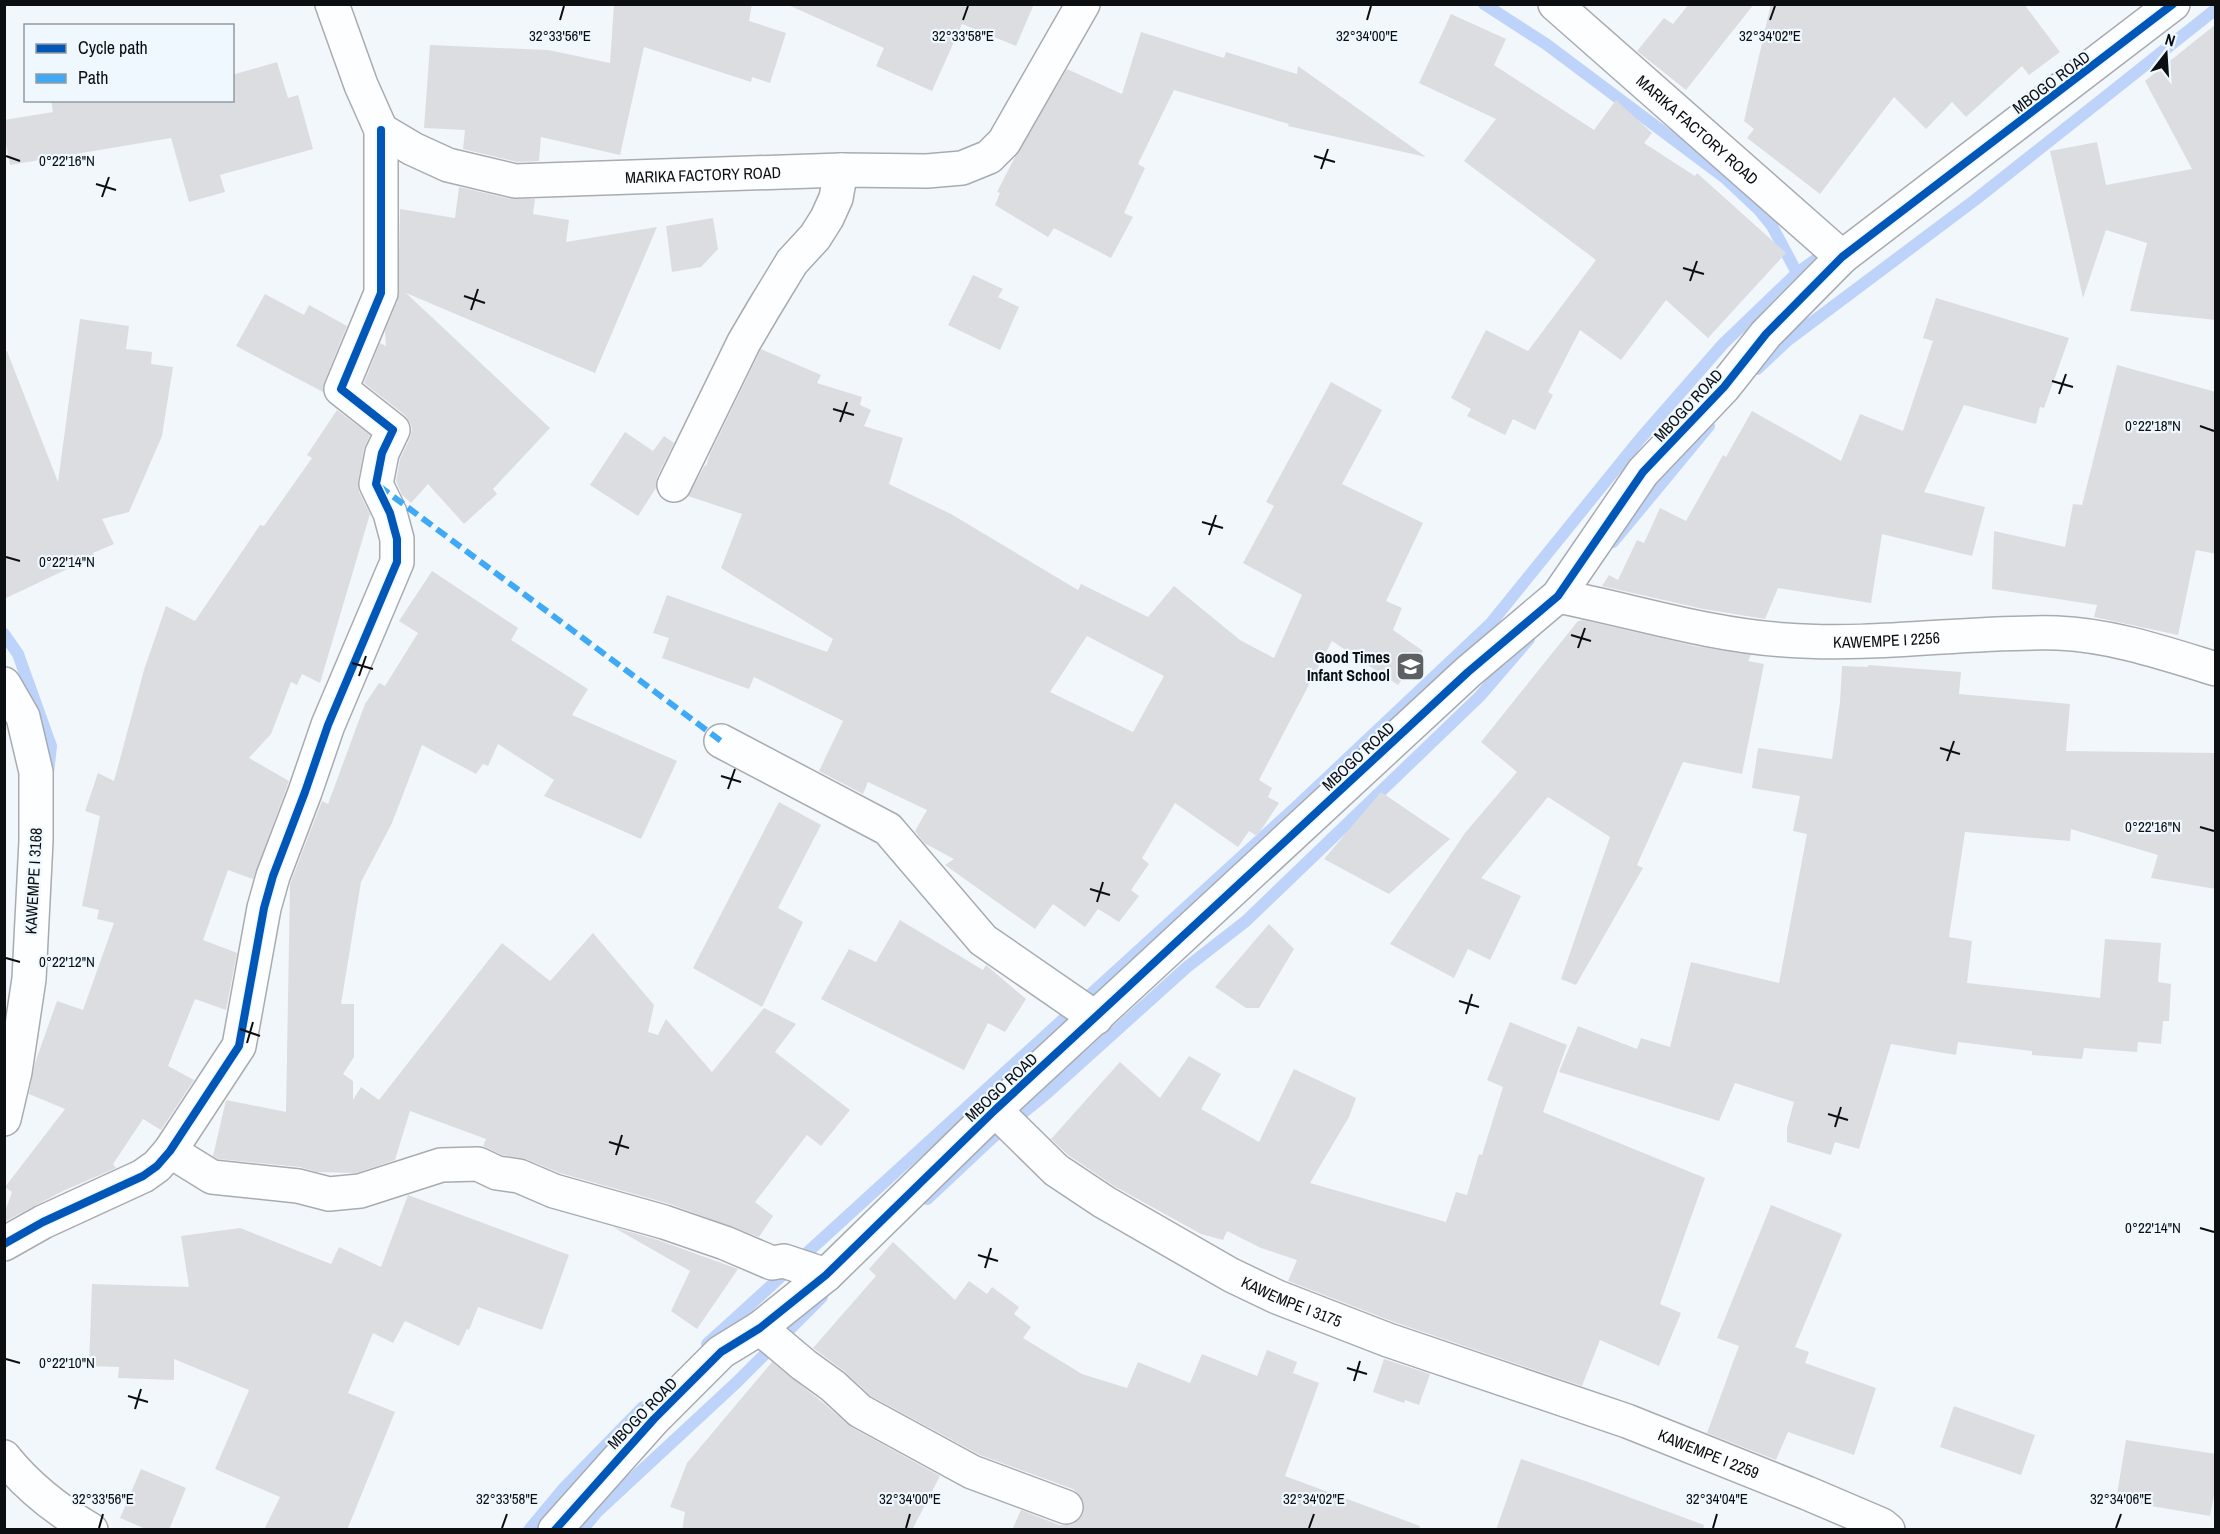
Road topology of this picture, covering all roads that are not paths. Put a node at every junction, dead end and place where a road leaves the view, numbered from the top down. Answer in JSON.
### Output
{"nodes":[{"id":1,"x":332,"y":4,"type":"edge"},
{"id":2,"x":1083,"y":4,"type":"edge"},
{"id":3,"x":1555,"y":4,"type":"edge"},
{"id":4,"x":2173,"y":4,"type":"edge"},
{"id":5,"x":381,"y":130,"type":"junction"},
{"id":6,"x":841,"y":170,"type":"junction"},
{"id":7,"x":1842,"y":257,"type":"junction"},
{"id":8,"x":674,"y":485,"type":"dead end"},
{"id":9,"x":1558,"y":596,"type":"junction"},
{"id":10,"x":2216,"y":669,"type":"edge"},
{"id":11,"x":4,"y":684,"type":"edge"},
{"id":12,"x":721,"y":741,"type":"dead end"},
{"id":13,"x":1096,"y":1017,"type":"junction"},
{"id":14,"x":995,"y":1110,"type":"junction"},
{"id":15,"x":4,"y":1119,"type":"edge"},
{"id":16,"x":170,"y":1151,"type":"junction"},
{"id":17,"x":4,"y":1244,"type":"edge"},
{"id":18,"x":826,"y":1275,"type":"junction"},
{"id":19,"x":771,"y":1337,"type":"junction"},
{"id":20,"x":1627,"y":1421,"type":"joint"},
{"id":21,"x":4,"y":1457,"type":"edge"},
{"id":22,"x":1066,"y":1507,"type":"dead end"},
{"id":23,"x":91,"y":1530,"type":"edge"},
{"id":24,"x":555,"y":1530,"type":"edge"},
{"id":25,"x":1888,"y":1530,"type":"edge"}],
"edges":[{"from":1,"to":5,"type":"street"},
{"from":2,"to":6,"type":"street","name":"MARIKA FACTORY ROAD"},
{"from":3,"to":7,"type":"street","name":"MARIKA FACTORY ROAD"},
{"from":4,"to":7,"type":"street","name":"MBOGO ROAD"},
{"from":5,"to":6,"type":"street","name":"MARIKA FACTORY ROAD"},
{"from":5,"to":16,"type":"street"},
{"from":6,"to":8,"type":"street"},
{"from":7,"to":9,"type":"street","name":"MBOGO ROAD"},
{"from":9,"to":10,"type":"street","name":"KAWEMPE I 2256"},
{"from":9,"to":13,"type":"street","name":"MBOGO ROAD"},
{"from":11,"to":15,"type":"street","name":"KAWEMPE I 3168"},
{"from":12,"to":13,"type":"street"},
{"from":13,"to":14,"type":"street","name":"MBOGO ROAD"},
{"from":14,"to":18,"type":"street","name":"MBOGO ROAD"},
{"from":14,"to":20,"type":"street","name":"KAWEMPE I 3175"},
{"from":16,"to":17,"type":"street"},
{"from":16,"to":18,"type":"street"},
{"from":18,"to":19,"type":"street","name":"MBOGO ROAD"},
{"from":19,"to":22,"type":"street"},
{"from":19,"to":24,"type":"street","name":"MBOGO ROAD"},
{"from":20,"to":25,"type":"street","name":"KAWEMPE I 2259"},
{"from":21,"to":23,"type":"street"}]}
